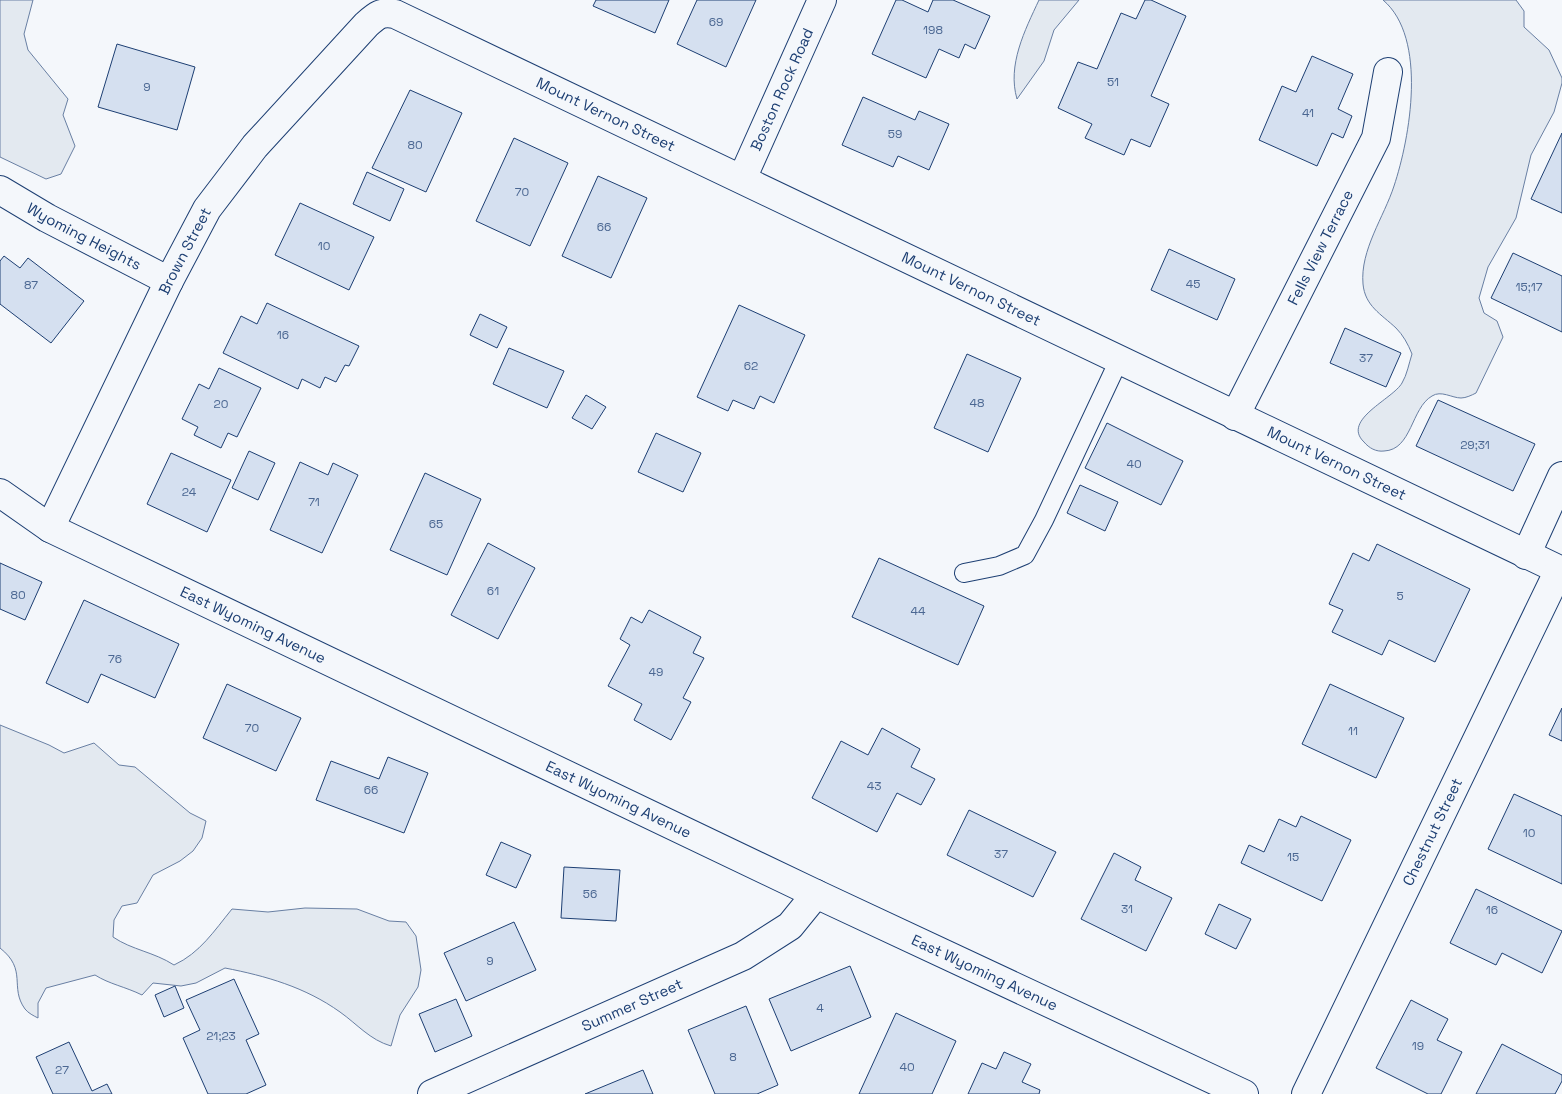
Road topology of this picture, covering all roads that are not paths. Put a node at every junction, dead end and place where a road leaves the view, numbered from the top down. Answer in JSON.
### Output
{"nodes":[{"id":1,"x":822,"y":0,"type":"edge"},
{"id":2,"x":378,"y":14,"type":"joint"},
{"id":3,"x":1388,"y":72,"type":"dead end"},
{"id":4,"x":742,"y":179,"type":"junction"},
{"id":5,"x":0,"y":190,"type":"edge"},
{"id":6,"x":169,"y":281,"type":"junction"},
{"id":7,"x":1119,"y":360,"type":"junction"},
{"id":8,"x":1236,"y":416,"type":"junction"},
{"id":9,"x":1562,"y":476,"type":"edge"},
{"id":10,"x":0,"y":493,"type":"edge"},
{"id":11,"x":50,"y":528,"type":"junction"},
{"id":12,"x":1526,"y":555,"type":"junction"},
{"id":13,"x":1560,"y":571,"type":"edge"},
{"id":14,"x":964,"y":573,"type":"dead end"},
{"id":15,"x":816,"y":894,"type":"junction"},
{"id":16,"x":432,"y":1094,"type":"edge"},
{"id":17,"x":1244,"y":1094,"type":"edge"},
{"id":18,"x":1306,"y":1094,"type":"edge"}],
"edges":[{"from":1,"to":4,"type":"street","name":"Boston Rock Road"},
{"from":2,"to":4,"type":"street","name":"Mount Vernon Street"},
{"from":2,"to":6,"type":"street","name":"Brown Street"},
{"from":3,"to":8,"type":"street","name":"Fells View Terrace"},
{"from":4,"to":7,"type":"street","name":"Mount Vernon Street"},
{"from":5,"to":6,"type":"street","name":"Wyoming Heights"},
{"from":6,"to":11,"type":"street","name":"Brown Street"},
{"from":7,"to":8,"type":"street","name":"Mount Vernon Street"},
{"from":7,"to":14,"type":"lane"},
{"from":8,"to":12,"type":"street","name":"Mount Vernon Street"},
{"from":9,"to":12,"type":"street"},
{"from":10,"to":11,"type":"street","name":"East Wyoming Avenue"},
{"from":11,"to":15,"type":"street","name":"East Wyoming Avenue"},
{"from":12,"to":13,"type":"street","name":"Mount Vernon Street"},
{"from":13,"to":18,"type":"street","name":"Chestnut Street"},
{"from":15,"to":16,"type":"street","name":"Summer Street"},
{"from":15,"to":17,"type":"street","name":"East Wyoming Avenue"}]}
